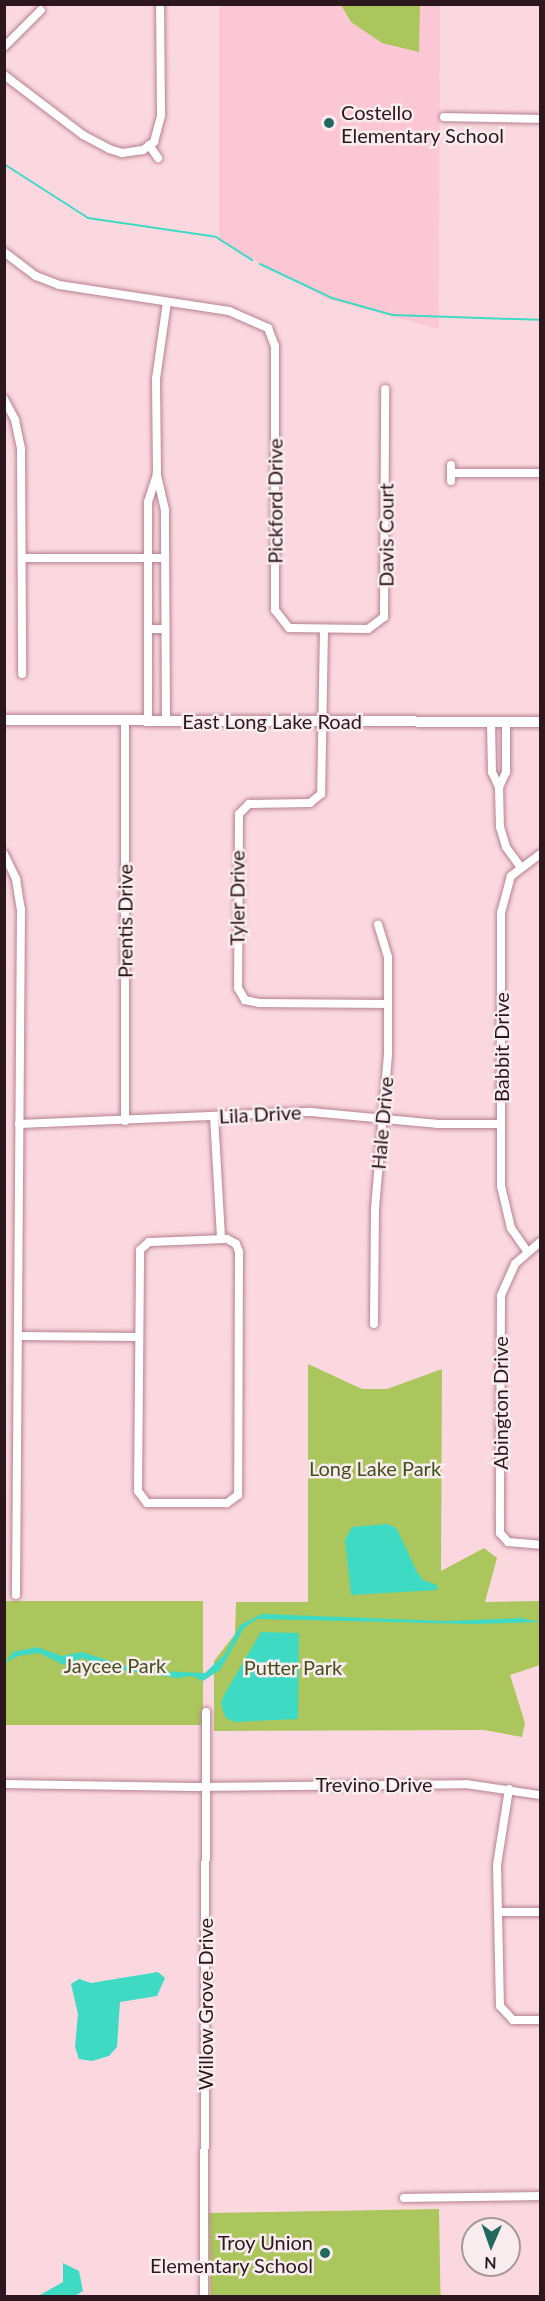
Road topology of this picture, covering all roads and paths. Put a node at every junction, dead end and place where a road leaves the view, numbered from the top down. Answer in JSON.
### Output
{"nodes":[{"id":1,"x":160,"y":4,"type":"edge"},
{"id":2,"x":41,"y":10,"type":"dead end"},
{"id":3,"x":4,"y":47,"type":"edge"},
{"id":4,"x":4,"y":75,"type":"edge"},
{"id":5,"x":444,"y":117,"type":"dead end"},
{"id":6,"x":540,"y":119,"type":"edge"},
{"id":7,"x":149,"y":145,"type":"junction"},
{"id":8,"x":158,"y":159,"type":"dead end"},
{"id":9,"x":4,"y":252,"type":"edge"},
{"id":10,"x":167,"y":302,"type":"junction"},
{"id":11,"x":385,"y":388,"type":"dead end"},
{"id":12,"x":4,"y":399,"type":"edge"},
{"id":13,"x":451,"y":473,"type":"dead end"},
{"id":14,"x":540,"y":473,"type":"edge"},
{"id":15,"x":156,"y":474,"type":"junction"},
{"id":16,"x":22,"y":558,"type":"junction"},
{"id":17,"x":147,"y":558,"type":"junction"},
{"id":18,"x":165,"y":558,"type":"junction"},
{"id":19,"x":148,"y":628,"type":"junction"},
{"id":20,"x":165,"y":629,"type":"junction"},
{"id":21,"x":324,"y":629,"type":"junction"},
{"id":22,"x":22,"y":674,"type":"dead end"},
{"id":23,"x":4,"y":720,"type":"edge"},
{"id":24,"x":125,"y":721,"type":"junction"},
{"id":25,"x":148,"y":721,"type":"junction"},
{"id":26,"x":166,"y":721,"type":"junction"},
{"id":27,"x":324,"y":721,"type":"junction"},
{"id":28,"x":491,"y":722,"type":"junction"},
{"id":29,"x":506,"y":722,"type":"junction"},
{"id":30,"x":540,"y":722,"type":"edge"},
{"id":31,"x":499,"y":787,"type":"junction"},
{"id":32,"x":4,"y":854,"type":"edge"},
{"id":33,"x":540,"y":854,"type":"edge"},
{"id":34,"x":520,"y":866,"type":"junction"},
{"id":35,"x":378,"y":924,"type":"dead end"},
{"id":36,"x":388,"y":1004,"type":"junction"},
{"id":37,"x":214,"y":1116,"type":"junction"},
{"id":38,"x":383,"y":1118,"type":"junction"},
{"id":39,"x":126,"y":1121,"type":"junction"},
{"id":40,"x":19,"y":1124,"type":"junction"},
{"id":41,"x":501,"y":1124,"type":"junction"},
{"id":42,"x":221,"y":1239,"type":"junction"},
{"id":43,"x":540,"y":1242,"type":"edge"},
{"id":44,"x":527,"y":1251,"type":"junction"},
{"id":45,"x":375,"y":1324,"type":"dead end"},
{"id":46,"x":18,"y":1336,"type":"junction"},
{"id":47,"x":139,"y":1337,"type":"junction"},
{"id":48,"x":540,"y":1545,"type":"edge"},
{"id":49,"x":16,"y":1595,"type":"dead end"},
{"id":50,"x":206,"y":1712,"type":"dead end"},
{"id":51,"x":4,"y":1784,"type":"edge"},
{"id":52,"x":206,"y":1786,"type":"junction"},
{"id":53,"x":509,"y":1789,"type":"junction"},
{"id":54,"x":540,"y":1796,"type":"edge"},
{"id":55,"x":498,"y":1912,"type":"junction"},
{"id":56,"x":540,"y":1912,"type":"edge"},
{"id":57,"x":540,"y":2020,"type":"edge"},
{"id":58,"x":540,"y":2196,"type":"edge"},
{"id":59,"x":404,"y":2198,"type":"dead end"},
{"id":60,"x":204,"y":2296,"type":"edge"}],
"edges":[{"from":1,"to":7,"type":"street"},
{"from":2,"to":3,"type":"street"},
{"from":4,"to":7,"type":"street"},
{"from":5,"to":6,"type":"street"},
{"from":7,"to":8,"type":"street"},
{"from":9,"to":10,"type":"street"},
{"from":10,"to":15,"type":"street"},
{"from":10,"to":21,"type":"street","name":"Pickford Drive"},
{"from":11,"to":21,"type":"street","name":"Davis Court"},
{"from":12,"to":16,"type":"street"},
{"from":13,"to":14,"type":"street"},
{"from":15,"to":17,"type":"street"},
{"from":15,"to":18,"type":"street"},
{"from":16,"to":17,"type":"street"},
{"from":16,"to":22,"type":"street"},
{"from":17,"to":18,"type":"street"},
{"from":17,"to":19,"type":"street"},
{"from":18,"to":20,"type":"street"},
{"from":19,"to":20,"type":"street"},
{"from":19,"to":25,"type":"street"},
{"from":20,"to":26,"type":"street"},
{"from":21,"to":27,"type":"street"},
{"from":23,"to":24,"type":"main road","name":"East Long Lake Road"},
{"from":24,"to":25,"type":"main road","name":"East Long Lake Road"},
{"from":24,"to":39,"type":"street","name":"Prentis Drive"},
{"from":25,"to":26,"type":"main road","name":"East Long Lake Road"},
{"from":26,"to":27,"type":"main road","name":"East Long Lake Road"},
{"from":27,"to":28,"type":"main road","name":"East Long Lake Road"},
{"from":27,"to":36,"type":"street","name":"Tyler Drive"},
{"from":28,"to":29,"type":"main road","name":"East Long Lake Road"},
{"from":28,"to":31,"type":"street"},
{"from":29,"to":30,"type":"main road","name":"East Long Lake Road"},
{"from":29,"to":31,"type":"street"},
{"from":31,"to":34,"type":"street"},
{"from":32,"to":40,"type":"street"},
{"from":33,"to":34,"type":"street","name":"Babbit Drive"},
{"from":34,"to":41,"type":"street","name":"Babbit Drive"},
{"from":35,"to":36,"type":"street","name":"Hale Drive"},
{"from":36,"to":38,"type":"street","name":"Hale Drive"},
{"from":37,"to":38,"type":"street","name":"Lila Drive"},
{"from":37,"to":39,"type":"street","name":"Lila Drive"},
{"from":37,"to":42,"type":"street"},
{"from":38,"to":41,"type":"street","name":"Lila Drive"},
{"from":38,"to":45,"type":"street","name":"Hale Drive"},
{"from":39,"to":40,"type":"street","name":"Lila Drive"},
{"from":40,"to":46,"type":"street"},
{"from":41,"to":44,"type":"street","name":"Babbit Drive"},
{"from":42,"to":47,"type":"street"},
{"from":42,"to":47,"type":"street"},
{"from":43,"to":44,"type":"street","name":"Abington Drive"},
{"from":44,"to":48,"type":"street","name":"Abington Drive"},
{"from":46,"to":47,"type":"street"},
{"from":46,"to":49,"type":"street"},
{"from":50,"to":52,"type":"street","name":"Willow Grove Drive"},
{"from":51,"to":52,"type":"street","name":"Trevino Drive"},
{"from":52,"to":53,"type":"street","name":"Trevino Drive"},
{"from":52,"to":60,"type":"street","name":"Willow Grove Drive"},
{"from":53,"to":54,"type":"street","name":"Trevino Drive"},
{"from":53,"to":55,"type":"street"},
{"from":55,"to":56,"type":"street"},
{"from":55,"to":57,"type":"street"},
{"from":58,"to":59,"type":"street"}]}
